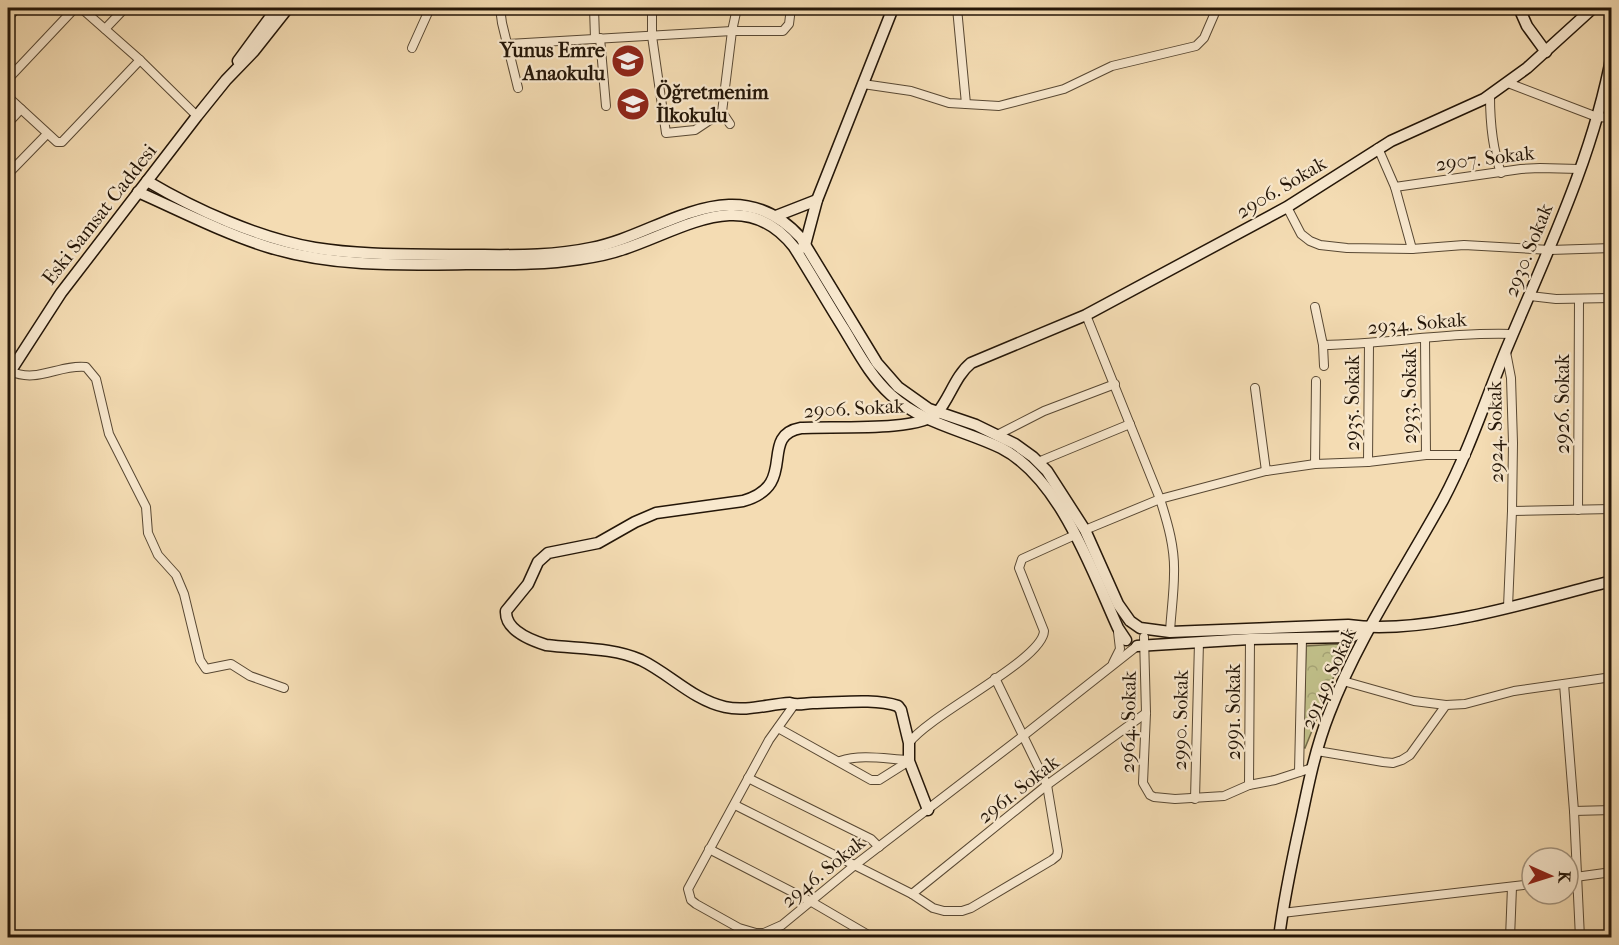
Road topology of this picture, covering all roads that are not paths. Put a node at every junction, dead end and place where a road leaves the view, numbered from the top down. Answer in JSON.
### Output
{"nodes":[{"id":1,"x":17,"y":8,"type":"edge"},
{"id":2,"x":75,"y":8,"type":"edge"},
{"id":3,"x":81,"y":8,"type":"edge"},
{"id":4,"x":124,"y":8,"type":"edge"},
{"id":5,"x":277,"y":8,"type":"edge"},
{"id":6,"x":288,"y":8,"type":"edge"},
{"id":7,"x":430,"y":8,"type":"edge"},
{"id":8,"x":500,"y":8,"type":"edge"},
{"id":9,"x":594,"y":8,"type":"edge"},
{"id":10,"x":652,"y":8,"type":"edge"},
{"id":11,"x":737,"y":8,"type":"edge"},
{"id":12,"x":791,"y":8,"type":"edge"},
{"id":13,"x":893,"y":8,"type":"edge"},
{"id":14,"x":957,"y":8,"type":"edge"},
{"id":15,"x":1217,"y":8,"type":"edge"},
{"id":16,"x":1519,"y":8,"type":"edge"},
{"id":17,"x":1593,"y":8,"type":"edge"},
{"id":18,"x":8,"y":18,"type":"edge"},
{"id":19,"x":105,"y":28,"type":"junction"},
{"id":20,"x":732,"y":31,"type":"junction"},
{"id":21,"x":652,"y":36,"type":"junction"},
{"id":22,"x":597,"y":38,"type":"junction"},
{"id":23,"x":507,"y":44,"type":"junction"},
{"id":24,"x":412,"y":48,"type":"dead end"},
{"id":25,"x":1546,"y":52,"type":"junction"},
{"id":26,"x":1611,"y":54,"type":"edge"},
{"id":27,"x":140,"y":60,"type":"junction"},
{"id":28,"x":9,"y":75,"type":"edge"},
{"id":29,"x":226,"y":80,"type":"junction"},
{"id":30,"x":1508,"y":83,"type":"junction"},
{"id":31,"x":863,"y":84,"type":"junction"},
{"id":32,"x":518,"y":88,"type":"dead end"},
{"id":33,"x":1490,"y":96,"type":"junction"},
{"id":34,"x":8,"y":97,"type":"edge"},
{"id":35,"x":966,"y":104,"type":"junction"},
{"id":36,"x":606,"y":106,"type":"dead end"},
{"id":37,"x":21,"y":109,"type":"junction"},
{"id":38,"x":722,"y":112,"type":"junction"},
{"id":39,"x":197,"y":116,"type":"junction"},
{"id":40,"x":1597,"y":117,"type":"junction"},
{"id":41,"x":1611,"y":118,"type":"edge"},
{"id":42,"x":8,"y":123,"type":"edge"},
{"id":43,"x":730,"y":124,"type":"dead end"},
{"id":44,"x":47,"y":134,"type":"junction"},
{"id":45,"x":1378,"y":148,"type":"junction"},
{"id":46,"x":1579,"y":169,"type":"junction"},
{"id":47,"x":1501,"y":173,"type":"junction"},
{"id":48,"x":8,"y":174,"type":"edge"},
{"id":49,"x":147,"y":181,"type":"junction"},
{"id":50,"x":1395,"y":188,"type":"junction"},
{"id":51,"x":138,"y":192,"type":"junction"},
{"id":52,"x":817,"y":200,"type":"junction"},
{"id":53,"x":1287,"y":207,"type":"junction"},
{"id":54,"x":776,"y":216,"type":"junction"},
{"id":55,"x":1611,"y":248,"type":"edge"},
{"id":56,"x":1412,"y":249,"type":"junction"},
{"id":57,"x":1550,"y":250,"type":"junction"},
{"id":58,"x":803,"y":251,"type":"junction"},
{"id":59,"x":1530,"y":296,"type":"junction"},
{"id":60,"x":1579,"y":298,"type":"junction"},
{"id":61,"x":1611,"y":298,"type":"edge"},
{"id":62,"x":1315,"y":307,"type":"dead end"},
{"id":63,"x":1086,"y":315,"type":"junction"},
{"id":64,"x":1513,"y":334,"type":"junction"},
{"id":65,"x":1425,"y":338,"type":"junction"},
{"id":66,"x":1369,"y":344,"type":"junction"},
{"id":67,"x":1323,"y":345,"type":"junction"},
{"id":68,"x":1506,"y":352,"type":"junction"},
{"id":69,"x":1323,"y":366,"type":"dead end"},
{"id":70,"x":9,"y":373,"type":"edge"},
{"id":71,"x":1316,"y":381,"type":"dead end"},
{"id":72,"x":1115,"y":384,"type":"junction"},
{"id":73,"x":1255,"y":388,"type":"dead end"},
{"id":74,"x":933,"y":416,"type":"junction"},
{"id":75,"x":1130,"y":424,"type":"junction"},
{"id":76,"x":997,"y":435,"type":"junction"},
{"id":77,"x":1426,"y":455,"type":"junction"},
{"id":78,"x":1466,"y":455,"type":"junction"},
{"id":79,"x":1038,"y":462,"type":"junction"},
{"id":80,"x":1368,"y":462,"type":"junction"},
{"id":81,"x":1316,"y":464,"type":"junction"},
{"id":82,"x":1266,"y":471,"type":"junction"},
{"id":83,"x":1160,"y":499,"type":"junction"},
{"id":84,"x":1611,"y":509,"type":"edge"},
{"id":85,"x":1578,"y":510,"type":"junction"},
{"id":86,"x":1512,"y":511,"type":"junction"},
{"id":87,"x":1080,"y":532,"type":"junction"},
{"id":88,"x":1611,"y":581,"type":"edge"},
{"id":89,"x":1508,"y":607,"type":"junction"},
{"id":90,"x":1370,"y":628,"type":"junction"},
{"id":91,"x":1170,"y":632,"type":"junction"},
{"id":92,"x":1302,"y":638,"type":"junction"},
{"id":93,"x":1141,"y":639,"type":"junction"},
{"id":94,"x":1250,"y":639,"type":"junction"},
{"id":95,"x":1198,"y":642,"type":"junction"},
{"id":96,"x":1123,"y":645,"type":"junction"},
{"id":97,"x":1113,"y":664,"type":"junction"},
{"id":98,"x":1611,"y":677,"type":"edge"},
{"id":99,"x":995,"y":678,"type":"junction"},
{"id":100,"x":1343,"y":681,"type":"junction"},
{"id":101,"x":1564,"y":684,"type":"junction"},
{"id":102,"x":284,"y":688,"type":"dead end"},
{"id":103,"x":794,"y":705,"type":"junction"},
{"id":104,"x":1446,"y":705,"type":"junction"},
{"id":105,"x":1146,"y":713,"type":"junction"},
{"id":106,"x":778,"y":728,"type":"junction"},
{"id":107,"x":1023,"y":736,"type":"junction"},
{"id":108,"x":909,"y":743,"type":"junction"},
{"id":109,"x":1317,"y":751,"type":"junction"},
{"id":110,"x":909,"y":760,"type":"junction"},
{"id":111,"x":840,"y":761,"type":"junction"},
{"id":112,"x":1312,"y":768,"type":"junction"},
{"id":113,"x":1299,"y":772,"type":"junction"},
{"id":114,"x":748,"y":778,"type":"junction"},
{"id":115,"x":1047,"y":785,"type":"junction"},
{"id":116,"x":1249,"y":785,"type":"junction"},
{"id":117,"x":1195,"y":799,"type":"junction"},
{"id":118,"x":735,"y":805,"type":"junction"},
{"id":119,"x":928,"y":810,"type":"junction"},
{"id":120,"x":1611,"y":810,"type":"edge"},
{"id":121,"x":1574,"y":811,"type":"junction"},
{"id":122,"x":1573,"y":846,"type":"edge"},
{"id":123,"x":879,"y":847,"type":"junction"},
{"id":124,"x":708,"y":849,"type":"junction"},
{"id":125,"x":855,"y":865,"type":"junction"},
{"id":126,"x":1611,"y":872,"type":"edge"},
{"id":127,"x":1580,"y":876,"type":"edge"},
{"id":128,"x":1520,"y":886,"type":"edge"},
{"id":129,"x":1512,"y":887,"type":"junction"},
{"id":130,"x":912,"y":894,"type":"junction"},
{"id":131,"x":810,"y":901,"type":"junction"},
{"id":132,"x":1576,"y":906,"type":"edge"},
{"id":133,"x":1282,"y":913,"type":"junction"},
{"id":134,"x":870,"y":936,"type":"dead end"},
{"id":135,"x":1279,"y":938,"type":"edge"},
{"id":136,"x":1510,"y":938,"type":"edge"},
{"id":137,"x":1580,"y":938,"type":"edge"}],
"edges":[{"from":1,"to":18,"type":"street"},
{"from":2,"to":28,"type":"street"},
{"from":3,"to":19,"type":"street"},
{"from":4,"to":19,"type":"street"},
{"from":5,"to":29,"type":"street","name":"Eski Samsat Caddesi"},
{"from":6,"to":29,"type":"street","name":"Eski Samsat Caddesi"},
{"from":7,"to":24,"type":"street"},
{"from":8,"to":23,"type":"street"},
{"from":9,"to":22,"type":"street"},
{"from":10,"to":21,"type":"street"},
{"from":11,"to":20,"type":"street"},
{"from":12,"to":20,"type":"street"},
{"from":13,"to":31,"type":"street"},
{"from":14,"to":35,"type":"street"},
{"from":15,"to":35,"type":"street"},
{"from":16,"to":25,"type":"street"},
{"from":17,"to":25,"type":"street","name":"2906. Sokak"},
{"from":19,"to":27,"type":"street"},
{"from":20,"to":21,"type":"street"},
{"from":20,"to":38,"type":"street"},
{"from":21,"to":22,"type":"street"},
{"from":21,"to":38,"type":"street"},
{"from":22,"to":23,"type":"street"},
{"from":22,"to":36,"type":"street"},
{"from":23,"to":32,"type":"street"},
{"from":25,"to":30,"type":"street","name":"2906. Sokak"},
{"from":26,"to":40,"type":"street","name":"2930. Sokak"},
{"from":27,"to":39,"type":"street"},
{"from":27,"to":44,"type":"street"},
{"from":29,"to":39,"type":"street","name":"Eski Samsat Caddesi"},
{"from":30,"to":33,"type":"street","name":"2906. Sokak"},
{"from":30,"to":40,"type":"street"},
{"from":31,"to":35,"type":"street"},
{"from":31,"to":52,"type":"street"},
{"from":33,"to":45,"type":"street","name":"2906. Sokak"},
{"from":33,"to":47,"type":"street"},
{"from":34,"to":37,"type":"street"},
{"from":37,"to":42,"type":"street"},
{"from":37,"to":44,"type":"street"},
{"from":38,"to":43,"type":"street"},
{"from":39,"to":49,"type":"street","name":"Eski Samsat Caddesi"},
{"from":40,"to":41,"type":"street"},
{"from":40,"to":46,"type":"street","name":"2930. Sokak"},
{"from":44,"to":48,"type":"street"},
{"from":45,"to":50,"type":"street"},
{"from":45,"to":53,"type":"street","name":"2906. Sokak"},
{"from":46,"to":47,"type":"street","name":"2907. Sokak"},
{"from":46,"to":57,"type":"street","name":"2930. Sokak"},
{"from":47,"to":50,"type":"street","name":"2907. Sokak"},
{"from":49,"to":51,"type":"street","name":"Eski Samsat Caddesi"},
{"from":49,"to":54,"type":"street"},
{"from":50,"to":56,"type":"street"},
{"from":51,"to":58,"type":"street"},
{"from":51,"to":70,"type":"street","name":"Eski Samsat Caddesi"},
{"from":52,"to":54,"type":"street"},
{"from":52,"to":58,"type":"street"},
{"from":53,"to":56,"type":"street"},
{"from":53,"to":63,"type":"street","name":"2906. Sokak"},
{"from":54,"to":58,"type":"street"},
{"from":55,"to":57,"type":"street"},
{"from":56,"to":57,"type":"street"},
{"from":57,"to":59,"type":"street","name":"2930. Sokak"},
{"from":58,"to":74,"type":"street"},
{"from":59,"to":60,"type":"street"},
{"from":59,"to":64,"type":"street","name":"2930. Sokak"},
{"from":60,"to":61,"type":"street"},
{"from":60,"to":85,"type":"street","name":"2926. Sokak"},
{"from":62,"to":67,"type":"street"},
{"from":63,"to":72,"type":"street"},
{"from":63,"to":74,"type":"street","name":"2906. Sokak"},
{"from":64,"to":65,"type":"street","name":"2934. Sokak"},
{"from":64,"to":68,"type":"street","name":"2930. Sokak"},
{"from":65,"to":66,"type":"street","name":"2934. Sokak"},
{"from":65,"to":77,"type":"street","name":"2933. Sokak"},
{"from":66,"to":67,"type":"street","name":"2934. Sokak"},
{"from":66,"to":80,"type":"street","name":"2935. Sokak"},
{"from":67,"to":69,"type":"street"},
{"from":68,"to":78,"type":"street","name":"2930. Sokak"},
{"from":68,"to":86,"type":"street","name":"2924. Sokak"},
{"from":70,"to":102,"type":"street"},
{"from":71,"to":81,"type":"street"},
{"from":72,"to":75,"type":"street"},
{"from":72,"to":76,"type":"street"},
{"from":73,"to":82,"type":"street"},
{"from":74,"to":76,"type":"street"},
{"from":74,"to":87,"type":"street"},
{"from":74,"to":103,"type":"street","name":"2906. Sokak"},
{"from":75,"to":79,"type":"street"},
{"from":75,"to":83,"type":"street"},
{"from":76,"to":79,"type":"street"},
{"from":77,"to":78,"type":"street"},
{"from":77,"to":80,"type":"street"},
{"from":78,"to":90,"type":"street","name":"29149. Sokak"},
{"from":79,"to":87,"type":"street"},
{"from":80,"to":81,"type":"street"},
{"from":81,"to":82,"type":"street"},
{"from":82,"to":83,"type":"street"},
{"from":83,"to":87,"type":"street"},
{"from":83,"to":91,"type":"street"},
{"from":84,"to":85,"type":"street"},
{"from":85,"to":86,"type":"street"},
{"from":86,"to":89,"type":"street","name":"2924. Sokak"},
{"from":87,"to":93,"type":"street"},
{"from":87,"to":96,"type":"street"},
{"from":87,"to":99,"type":"street"},
{"from":88,"to":89,"type":"street"},
{"from":89,"to":90,"type":"street"},
{"from":90,"to":91,"type":"street"},
{"from":90,"to":92,"type":"street"},
{"from":90,"to":100,"type":"street","name":"29149. Sokak"},
{"from":91,"to":93,"type":"street"},
{"from":92,"to":94,"type":"street"},
{"from":92,"to":113,"type":"street"},
{"from":93,"to":95,"type":"street"},
{"from":93,"to":96,"type":"street"},
{"from":93,"to":96,"type":"street"},
{"from":93,"to":97,"type":"street","name":"2946. Sokak"},
{"from":93,"to":105,"type":"street","name":"2964. Sokak"},
{"from":94,"to":95,"type":"street"},
{"from":94,"to":116,"type":"street","name":"2991. Sokak"},
{"from":95,"to":117,"type":"street","name":"2990. Sokak"},
{"from":96,"to":97,"type":"street"},
{"from":97,"to":107,"type":"street","name":"2946. Sokak"},
{"from":98,"to":101,"type":"street"},
{"from":99,"to":107,"type":"street"},
{"from":99,"to":108,"type":"street"},
{"from":100,"to":104,"type":"street"},
{"from":100,"to":109,"type":"street","name":"29149. Sokak"},
{"from":101,"to":104,"type":"street"},
{"from":101,"to":121,"type":"street"},
{"from":103,"to":106,"type":"street","name":"2946. Sokak"},
{"from":103,"to":108,"type":"street","name":"2906. Sokak"},
{"from":104,"to":109,"type":"street"},
{"from":105,"to":115,"type":"street","name":"2961. Sokak"},
{"from":105,"to":117,"type":"street","name":"2964. Sokak"},
{"from":106,"to":111,"type":"street"},
{"from":106,"to":114,"type":"street","name":"2946. Sokak"},
{"from":107,"to":115,"type":"street"},
{"from":107,"to":119,"type":"street","name":"2946. Sokak"},
{"from":108,"to":110,"type":"street","name":"2906. Sokak"},
{"from":109,"to":112,"type":"street","name":"29149. Sokak"},
{"from":110,"to":111,"type":"street"},
{"from":110,"to":111,"type":"street"},
{"from":110,"to":119,"type":"street","name":"2906. Sokak"},
{"from":112,"to":113,"type":"street","name":"2964. Sokak"},
{"from":112,"to":133,"type":"street","name":"29149. Sokak"},
{"from":113,"to":116,"type":"street","name":"2964. Sokak"},
{"from":114,"to":118,"type":"street","name":"2946. Sokak"},
{"from":114,"to":123,"type":"street"},
{"from":115,"to":130,"type":"street","name":"2961. Sokak"},
{"from":115,"to":130,"type":"street"},
{"from":116,"to":117,"type":"street","name":"2964. Sokak"},
{"from":118,"to":124,"type":"street","name":"2946. Sokak"},
{"from":118,"to":125,"type":"street"},
{"from":119,"to":123,"type":"street","name":"2946. Sokak"},
{"from":120,"to":121,"type":"street"},
{"from":121,"to":122,"type":"street"},
{"from":123,"to":125,"type":"street","name":"2946. Sokak"},
{"from":124,"to":131,"type":"street"},
{"from":124,"to":131,"type":"street","name":"2946. Sokak"},
{"from":125,"to":130,"type":"street"},
{"from":125,"to":131,"type":"street","name":"2946. Sokak"},
{"from":126,"to":127,"type":"street"},
{"from":128,"to":129,"type":"street"},
{"from":129,"to":133,"type":"street"},
{"from":129,"to":136,"type":"street"},
{"from":131,"to":134,"type":"street"},
{"from":132,"to":137,"type":"street"},
{"from":133,"to":135,"type":"street","name":"29149. Sokak"}]}
